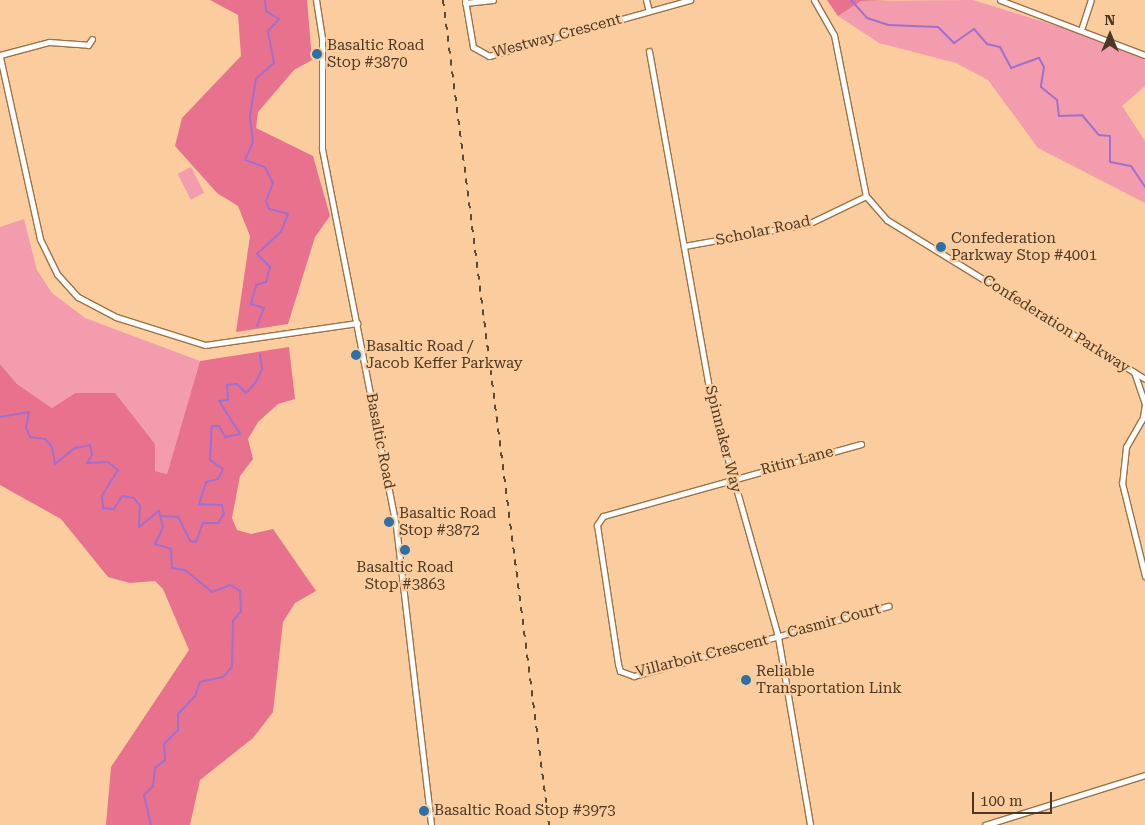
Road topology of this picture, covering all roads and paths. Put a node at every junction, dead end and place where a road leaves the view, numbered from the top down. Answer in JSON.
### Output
{"nodes":[{"id":1,"x":316,"y":0,"type":"edge"},
{"id":2,"x":493,"y":0,"type":"edge"},
{"id":3,"x":646,"y":0,"type":"edge"},
{"id":4,"x":690,"y":0,"type":"edge"},
{"id":5,"x":814,"y":0,"type":"edge"},
{"id":6,"x":1000,"y":0,"type":"edge"},
{"id":7,"x":1091,"y":0,"type":"edge"},
{"id":8,"x":465,"y":2,"type":"edge"},
{"id":9,"x":1018,"y":3,"type":"edge"},
{"id":10,"x":649,"y":11,"type":"junction"},
{"id":11,"x":1082,"y":27,"type":"junction"},
{"id":12,"x":92,"y":39,"type":"dead end"},
{"id":13,"x":649,"y":51,"type":"dead end"},
{"id":14,"x":1145,"y":55,"type":"edge"},
{"id":15,"x":0,"y":56,"type":"edge"},
{"id":16,"x":866,"y":196,"type":"junction"},
{"id":17,"x":684,"y":246,"type":"junction"},
{"id":18,"x":356,"y":323,"type":"junction"},
{"id":19,"x":1134,"y":372,"type":"junction"},
{"id":20,"x":1145,"y":379,"type":"edge"},
{"id":21,"x":1144,"y":415,"type":"edge"},
{"id":22,"x":861,"y":444,"type":"dead end"},
{"id":23,"x":732,"y":478,"type":"junction"},
{"id":24,"x":1145,"y":576,"type":"edge"},
{"id":25,"x":889,"y":606,"type":"dead end"},
{"id":26,"x":778,"y":636,"type":"junction"},
{"id":27,"x":1145,"y":775,"type":"edge"},
{"id":28,"x":431,"y":825,"type":"edge"},
{"id":29,"x":810,"y":825,"type":"edge"},
{"id":30,"x":985,"y":825,"type":"edge"}],
"edges":[{"from":1,"to":18,"type":"street","name":"Basaltic Road"},
{"from":2,"to":8,"type":"street"},
{"from":3,"to":10,"type":"street"},
{"from":4,"to":10,"type":"street","name":"Westway Crescent"},
{"from":5,"to":16,"type":"street","name":"Confederation Parkway"},
{"from":6,"to":9,"type":"street"},
{"from":7,"to":11,"type":"street"},
{"from":8,"to":10,"type":"street","name":"Westway Crescent"},
{"from":9,"to":11,"type":"street"},
{"from":11,"to":14,"type":"street"},
{"from":12,"to":15,"type":"street"},
{"from":13,"to":17,"type":"street","name":"Spinnaker Way"},
{"from":15,"to":18,"type":"street"},
{"from":16,"to":17,"type":"street","name":"Scholar Road"},
{"from":16,"to":19,"type":"street","name":"Confederation Parkway"},
{"from":17,"to":23,"type":"street","name":"Spinnaker Way"},
{"from":18,"to":28,"type":"street","name":"Basaltic Road"},
{"from":19,"to":20,"type":"street","name":"Confederation Parkway"},
{"from":19,"to":21,"type":"street"},
{"from":21,"to":24,"type":"street"},
{"from":22,"to":23,"type":"street","name":"Ritin Lane"},
{"from":23,"to":26,"type":"street","name":"Spinnaker Way"},
{"from":23,"to":26,"type":"street","name":"Villarboit Crescent"},
{"from":25,"to":26,"type":"street","name":"Casmir Court"},
{"from":26,"to":29,"type":"street","name":"Spinnaker Way"},
{"from":27,"to":30,"type":"street"}]}
